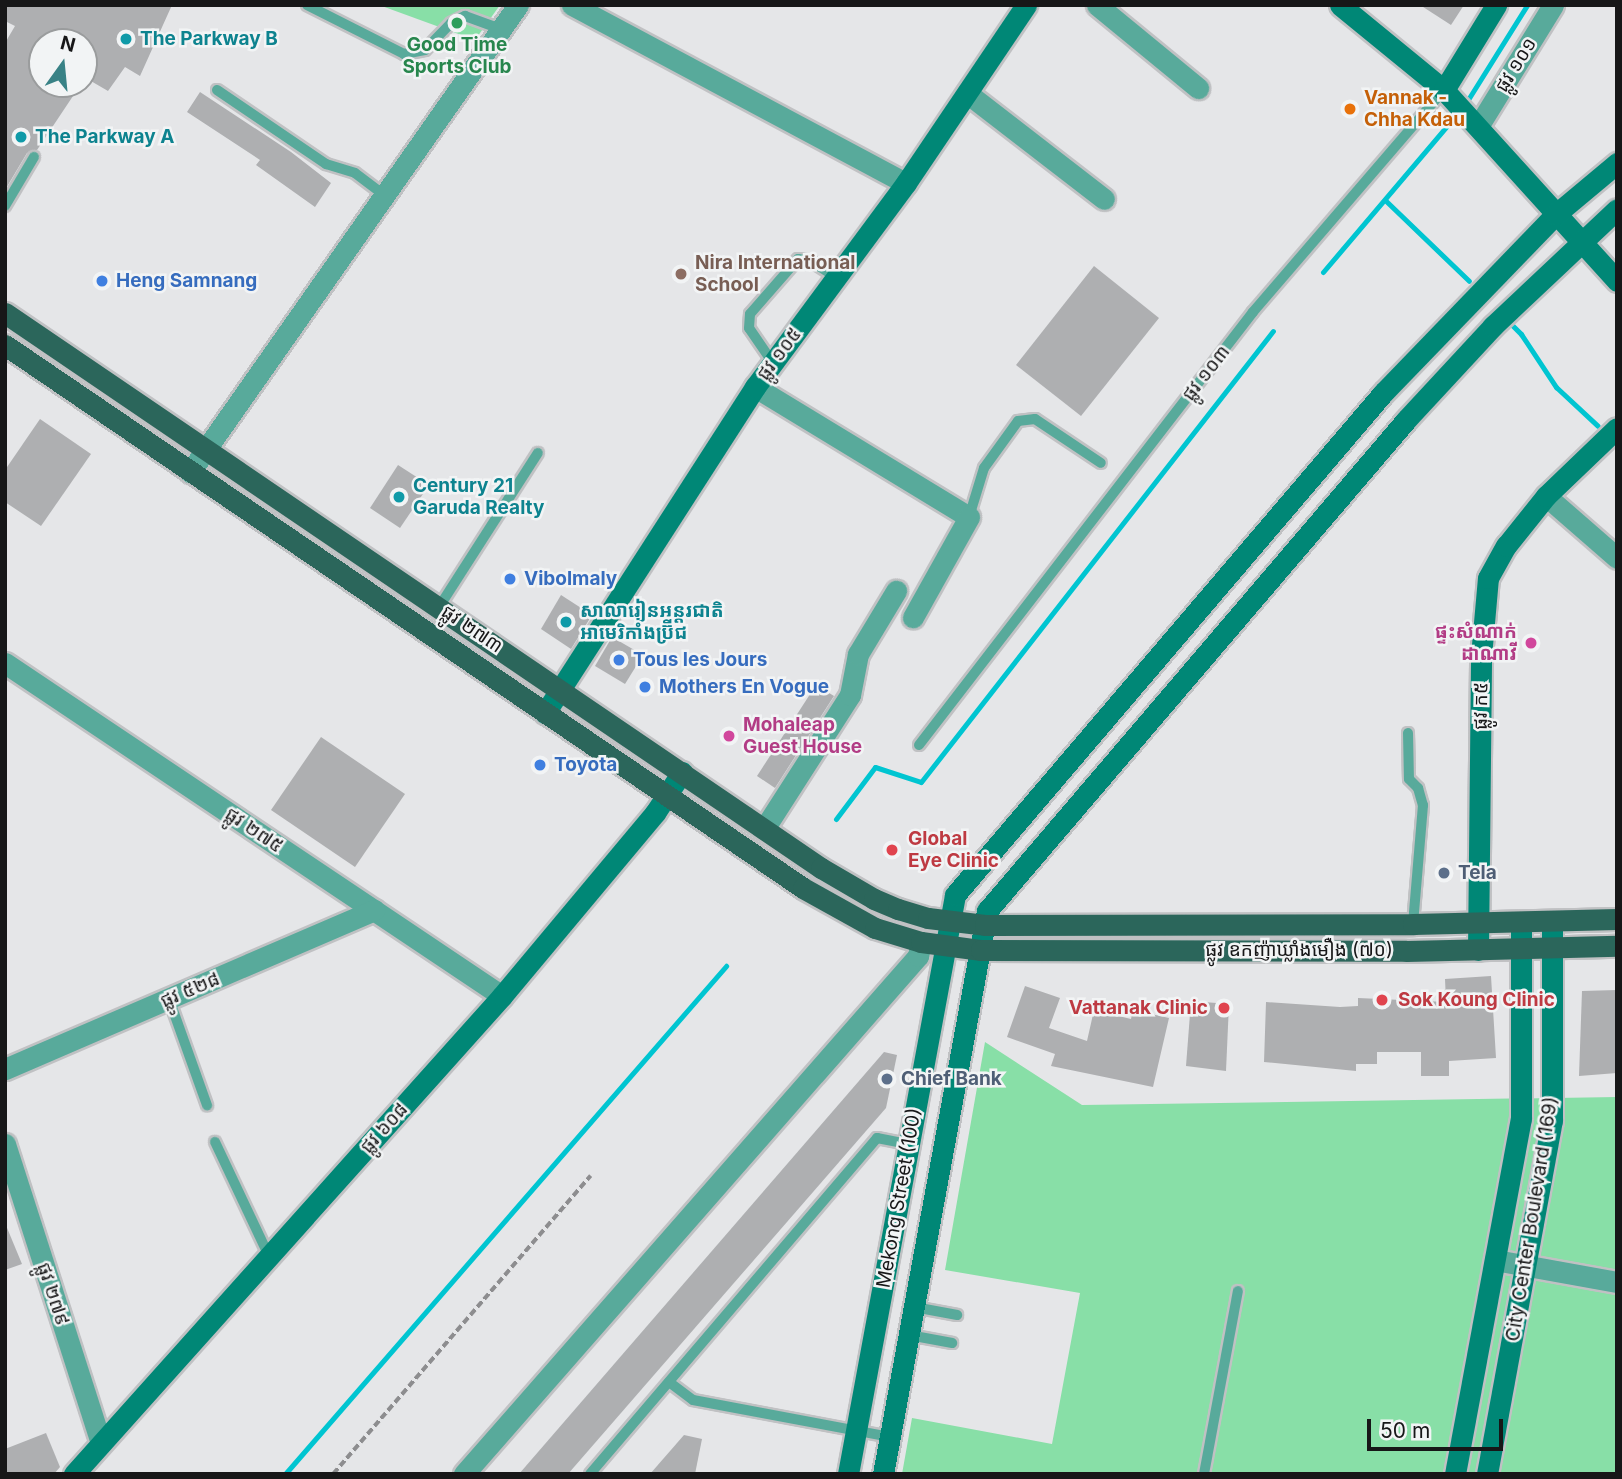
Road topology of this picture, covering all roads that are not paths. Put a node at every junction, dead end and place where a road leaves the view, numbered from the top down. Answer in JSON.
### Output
{"nodes":[{"id":1,"x":307,"y":5,"type":"edge"},
{"id":2,"x":518,"y":5,"type":"edge"},
{"id":3,"x":572,"y":5,"type":"edge"},
{"id":4,"x":1026,"y":5,"type":"edge"},
{"id":5,"x":1097,"y":5,"type":"edge"},
{"id":6,"x":1340,"y":5,"type":"edge"},
{"id":7,"x":1496,"y":5,"type":"edge"},
{"id":8,"x":1553,"y":5,"type":"edge"},
{"id":9,"x":466,"y":11,"type":"edge"},
{"id":10,"x":501,"y":29,"type":"junction"},
{"id":11,"x":1198,"y":88,"type":"dead end"},
{"id":12,"x":217,"y":90,"type":"dead end"},
{"id":13,"x":967,"y":93,"type":"junction"},
{"id":14,"x":1461,"y":107,"type":"junction"},
{"id":15,"x":34,"y":157,"type":"dead end"},
{"id":16,"x":1617,"y":163,"type":"edge"},
{"id":17,"x":906,"y":183,"type":"junction"},
{"id":18,"x":384,"y":195,"type":"junction"},
{"id":19,"x":1104,"y":199,"type":"dead end"},
{"id":20,"x":5,"y":206,"type":"edge"},
{"id":21,"x":1617,"y":209,"type":"edge"},
{"id":22,"x":1556,"y":215,"type":"junction"},
{"id":23,"x":1580,"y":241,"type":"junction"},
{"id":24,"x":836,"y":277,"type":"junction"},
{"id":25,"x":1617,"y":281,"type":"edge"},
{"id":26,"x":5,"y":313,"type":"edge"},
{"id":27,"x":5,"y":345,"type":"edge"},
{"id":28,"x":773,"y":363,"type":"junction"},
{"id":29,"x":755,"y":387,"type":"junction"},
{"id":30,"x":1617,"y":428,"type":"edge"},
{"id":31,"x":206,"y":449,"type":"junction"},
{"id":32,"x":538,"y":453,"type":"dead end"},
{"id":33,"x":1101,"y":463,"type":"dead end"},
{"id":34,"x":190,"y":472,"type":"junction"},
{"id":35,"x":1546,"y":496,"type":"junction"},
{"id":36,"x":969,"y":517,"type":"junction"},
{"id":37,"x":1617,"y":558,"type":"edge"},
{"id":38,"x":374,"y":563,"type":"junction"},
{"id":39,"x":358,"y":586,"type":"junction"},
{"id":40,"x":896,"y":591,"type":"dead end"},
{"id":41,"x":439,"y":607,"type":"junction"},
{"id":42,"x":913,"y":617,"type":"dead end"},
{"id":43,"x":5,"y":663,"type":"edge"},
{"id":44,"x":561,"y":690,"type":"junction"},
{"id":45,"x":545,"y":713,"type":"junction"},
{"id":46,"x":1408,"y":733,"type":"dead end"},
{"id":47,"x":919,"y":745,"type":"dead end"},
{"id":48,"x":682,"y":772,"type":"junction"},
{"id":49,"x":667,"y":795,"type":"junction"},
{"id":50,"x":764,"y":829,"type":"junction"},
{"id":51,"x":374,"y":910,"type":"junction"},
{"id":52,"x":928,"y":918,"type":"junction"},
{"id":53,"x":1617,"y":919,"type":"edge"},
{"id":54,"x":1552,"y":921,"type":"junction"},
{"id":55,"x":949,"y":922,"type":"junction"},
{"id":56,"x":1521,"y":922,"type":"junction"},
{"id":57,"x":1477,"y":923,"type":"junction"},
{"id":58,"x":1413,"y":924,"type":"junction"},
{"id":59,"x":985,"y":925,"type":"junction"},
{"id":60,"x":921,"y":943,"type":"junction"},
{"id":61,"x":945,"y":946,"type":"junction"},
{"id":62,"x":1617,"y":946,"type":"edge"},
{"id":63,"x":1553,"y":948,"type":"junction"},
{"id":64,"x":1521,"y":949,"type":"junction"},
{"id":65,"x":981,"y":950,"type":"junction"},
{"id":66,"x":1478,"y":950,"type":"junction"},
{"id":67,"x":502,"y":996,"type":"junction"},
{"id":68,"x":169,"y":999,"type":"junction"},
{"id":69,"x":5,"y":1069,"type":"edge"},
{"id":70,"x":207,"y":1105,"type":"dead end"},
{"id":71,"x":215,"y":1142,"type":"dead end"},
{"id":72,"x":5,"y":1144,"type":"edge"},
{"id":73,"x":908,"y":1144,"type":"junction"},
{"id":74,"x":269,"y":1256,"type":"junction"},
{"id":75,"x":1495,"y":1260,"type":"junction"},
{"id":76,"x":1526,"y":1265,"type":"junction"},
{"id":77,"x":1617,"y":1282,"type":"edge"},
{"id":78,"x":1238,"y":1291,"type":"dead end"},
{"id":79,"x":914,"y":1307,"type":"junction"},
{"id":80,"x":957,"y":1315,"type":"dead end"},
{"id":81,"x":909,"y":1335,"type":"junction"},
{"id":82,"x":952,"y":1342,"type":"dead end"},
{"id":83,"x":669,"y":1382,"type":"junction"},
{"id":84,"x":856,"y":1431,"type":"junction"},
{"id":85,"x":890,"y":1437,"type":"junction"},
{"id":86,"x":101,"y":1443,"type":"junction"},
{"id":87,"x":74,"y":1474,"type":"edge"},
{"id":88,"x":464,"y":1474,"type":"edge"},
{"id":89,"x":590,"y":1474,"type":"edge"},
{"id":90,"x":848,"y":1474,"type":"edge"},
{"id":91,"x":883,"y":1474,"type":"edge"},
{"id":92,"x":1204,"y":1474,"type":"edge"},
{"id":93,"x":1455,"y":1474,"type":"edge"},
{"id":94,"x":1487,"y":1474,"type":"edge"}],
"edges":[{"from":1,"to":9,"type":"lane"},
{"from":2,"to":10,"type":"street"},
{"from":3,"to":17,"type":"street"},
{"from":4,"to":13,"type":"street","name":"ផ្លូវ ១០៥"},
{"from":5,"to":11,"type":"street"},
{"from":6,"to":14,"type":"street"},
{"from":7,"to":14,"type":"street","name":"ផ្លូវ ១០៣"},
{"from":8,"to":14,"type":"street","name":"ផ្លូវ ១០១"},
{"from":9,"to":10,"type":"lane"},
{"from":10,"to":18,"type":"street"},
{"from":12,"to":18,"type":"lane"},
{"from":13,"to":17,"type":"street","name":"ផ្លូវ ១០៥"},
{"from":13,"to":19,"type":"street"},
{"from":14,"to":22,"type":"street"},
{"from":14,"to":47,"type":"lane","name":"ផ្លូវ ១០៣"},
{"from":15,"to":20,"type":"lane"},
{"from":16,"to":22,"type":"street","name":"Mekong Street (100)"},
{"from":17,"to":24,"type":"street","name":"ផ្លូវ ១០៥"},
{"from":18,"to":31,"type":"street"},
{"from":21,"to":23,"type":"street","name":"Mekong Street (100)"},
{"from":22,"to":23,"type":"street"},
{"from":22,"to":55,"type":"street","name":"Mekong Street (100)"},
{"from":23,"to":25,"type":"street"},
{"from":23,"to":59,"type":"street","name":"Mekong Street (100)"},
{"from":24,"to":28,"type":"street","name":"ផ្លូវ ១០៥"},
{"from":24,"to":28,"type":"lane"},
{"from":26,"to":31,"type":"main road","name":"ផ្លូវ ២៧៣"},
{"from":27,"to":34,"type":"main road","name":"ផ្លូវ ២៧៣"},
{"from":28,"to":29,"type":"street","name":"ផ្លូវ ១០៥"},
{"from":29,"to":36,"type":"street"},
{"from":29,"to":44,"type":"street","name":"ផ្លូវ ១០៥"},
{"from":30,"to":35,"type":"street","name":"ផ្លូវ ក៥"},
{"from":31,"to":34,"type":"street"},
{"from":31,"to":38,"type":"main road","name":"ផ្លូវ ២៧៣"},
{"from":32,"to":41,"type":"lane"},
{"from":33,"to":36,"type":"lane"},
{"from":34,"to":39,"type":"main road","name":"ផ្លូវ ២៧៣"},
{"from":35,"to":37,"type":"street"},
{"from":35,"to":57,"type":"street","name":"ផ្លូវ ក៥"},
{"from":36,"to":42,"type":"street"},
{"from":38,"to":39,"type":"main road"},
{"from":38,"to":41,"type":"main road","name":"ផ្លូវ ២៧៣"},
{"from":39,"to":45,"type":"main road","name":"ផ្លូវ ២៧៣"},
{"from":40,"to":50,"type":"street"},
{"from":41,"to":44,"type":"main road","name":"ផ្លូវ ២៧៣"},
{"from":43,"to":51,"type":"street","name":"ផ្លូវ ២៧៥"},
{"from":44,"to":45,"type":"street","name":"ផ្លូវ ១០៥"},
{"from":44,"to":48,"type":"main road","name":"ផ្លូវ ២៧៣"},
{"from":45,"to":49,"type":"main road","name":"ផ្លូវ ២៧៣"},
{"from":46,"to":58,"type":"lane"},
{"from":48,"to":49,"type":"street","name":"ផ្លូវ ៦០៨"},
{"from":48,"to":50,"type":"main road","name":"ផ្លូវ ២៧៣"},
{"from":49,"to":60,"type":"main road","name":"ផ្លូវ ២៧៣"},
{"from":49,"to":67,"type":"street","name":"ផ្លូវ ៦០៨"},
{"from":50,"to":52,"type":"main road","name":"ផ្លូវ ២៧៣"},
{"from":51,"to":67,"type":"street","name":"ផ្លូវ ២៧៥"},
{"from":51,"to":68,"type":"street","name":"ផ្លូវ ៥២៨"},
{"from":52,"to":55,"type":"main road","name":"ផ្លូវ ២៧៣"},
{"from":52,"to":60,"type":"main road"},
{"from":53,"to":54,"type":"main road","name":"ផ្លូវ ឧកញ៉ាឃ្លាំងមឿង (៧០)"},
{"from":54,"to":56,"type":"main road","name":"ផ្លូវ ឧកញ៉ាឃ្លាំងមឿង (៧០)"},
{"from":54,"to":63,"type":"street","name":"City Center Boulevard (169)"},
{"from":55,"to":59,"type":"main road","name":"ផ្លូវ ឧកញ៉ាឃ្លាំងមឿង (៧០)"},
{"from":55,"to":61,"type":"street","name":"Mekong Street (100)"},
{"from":56,"to":57,"type":"main road","name":"ផ្លូវ ឧកញ៉ាឃ្លាំងមឿង (៧០)"},
{"from":56,"to":64,"type":"street","name":"City Center Boulevard (169)"},
{"from":57,"to":58,"type":"main road","name":"ផ្លូវ ឧកញ៉ាឃ្លាំងមឿង (៧០)"},
{"from":57,"to":66,"type":"street","name":"ផ្លូវ ក៥"},
{"from":58,"to":59,"type":"main road","name":"ផ្លូវ ឧកញ៉ាឃ្លាំងមឿង (៧០)"},
{"from":59,"to":65,"type":"street","name":"Mekong Street (100)"},
{"from":60,"to":61,"type":"main road","name":"ផ្លូវ ២៧៣"},
{"from":60,"to":88,"type":"street"},
{"from":61,"to":65,"type":"main road","name":"ផ្លូវ ឧកញ៉ាឃ្លាំងមឿង (៧០)"},
{"from":61,"to":73,"type":"street","name":"Mekong Street (100)"},
{"from":62,"to":63,"type":"main road","name":"ផ្លូវ ឧកញ៉ាឃ្លាំងមឿង (៧០)"},
{"from":63,"to":64,"type":"main road","name":"ផ្លូវ ឧកញ៉ាឃ្លាំងមឿង (៧០)"},
{"from":63,"to":76,"type":"street","name":"City Center Boulevard (169)"},
{"from":64,"to":66,"type":"main road","name":"ផ្លូវ ឧកញ៉ាឃ្លាំងមឿង (៧០)"},
{"from":64,"to":75,"type":"street","name":"City Center Boulevard (169)"},
{"from":65,"to":66,"type":"main road","name":"ផ្លូវ ឧកញ៉ាឃ្លាំងមឿង (៧០)"},
{"from":65,"to":79,"type":"street","name":"Mekong Street (100)"},
{"from":67,"to":74,"type":"street","name":"ផ្លូវ ៦០៨"},
{"from":68,"to":69,"type":"street","name":"ផ្លូវ ៥២៨"},
{"from":68,"to":70,"type":"lane"},
{"from":71,"to":74,"type":"lane"},
{"from":72,"to":86,"type":"street","name":"ផ្លូវ ២៧៩"},
{"from":73,"to":83,"type":"lane"},
{"from":73,"to":84,"type":"street","name":"Mekong Street (100)"},
{"from":74,"to":86,"type":"street","name":"ផ្លូវ ៦០៨"},
{"from":75,"to":76,"type":"street"},
{"from":75,"to":93,"type":"street","name":"City Center Boulevard (169)"},
{"from":76,"to":77,"type":"street"},
{"from":76,"to":94,"type":"street","name":"City Center Boulevard (169)"},
{"from":78,"to":92,"type":"lane"},
{"from":79,"to":80,"type":"lane"},
{"from":79,"to":81,"type":"street","name":"Mekong Street (100)"},
{"from":81,"to":82,"type":"lane"},
{"from":81,"to":85,"type":"street","name":"Mekong Street (100)"},
{"from":83,"to":84,"type":"lane"},
{"from":83,"to":89,"type":"lane"},
{"from":84,"to":85,"type":"lane"},
{"from":84,"to":90,"type":"street","name":"Mekong Street (100)"},
{"from":85,"to":91,"type":"street","name":"Mekong Street (100)"},
{"from":86,"to":87,"type":"street","name":"ផ្លូវ ៦០៨"}]}
